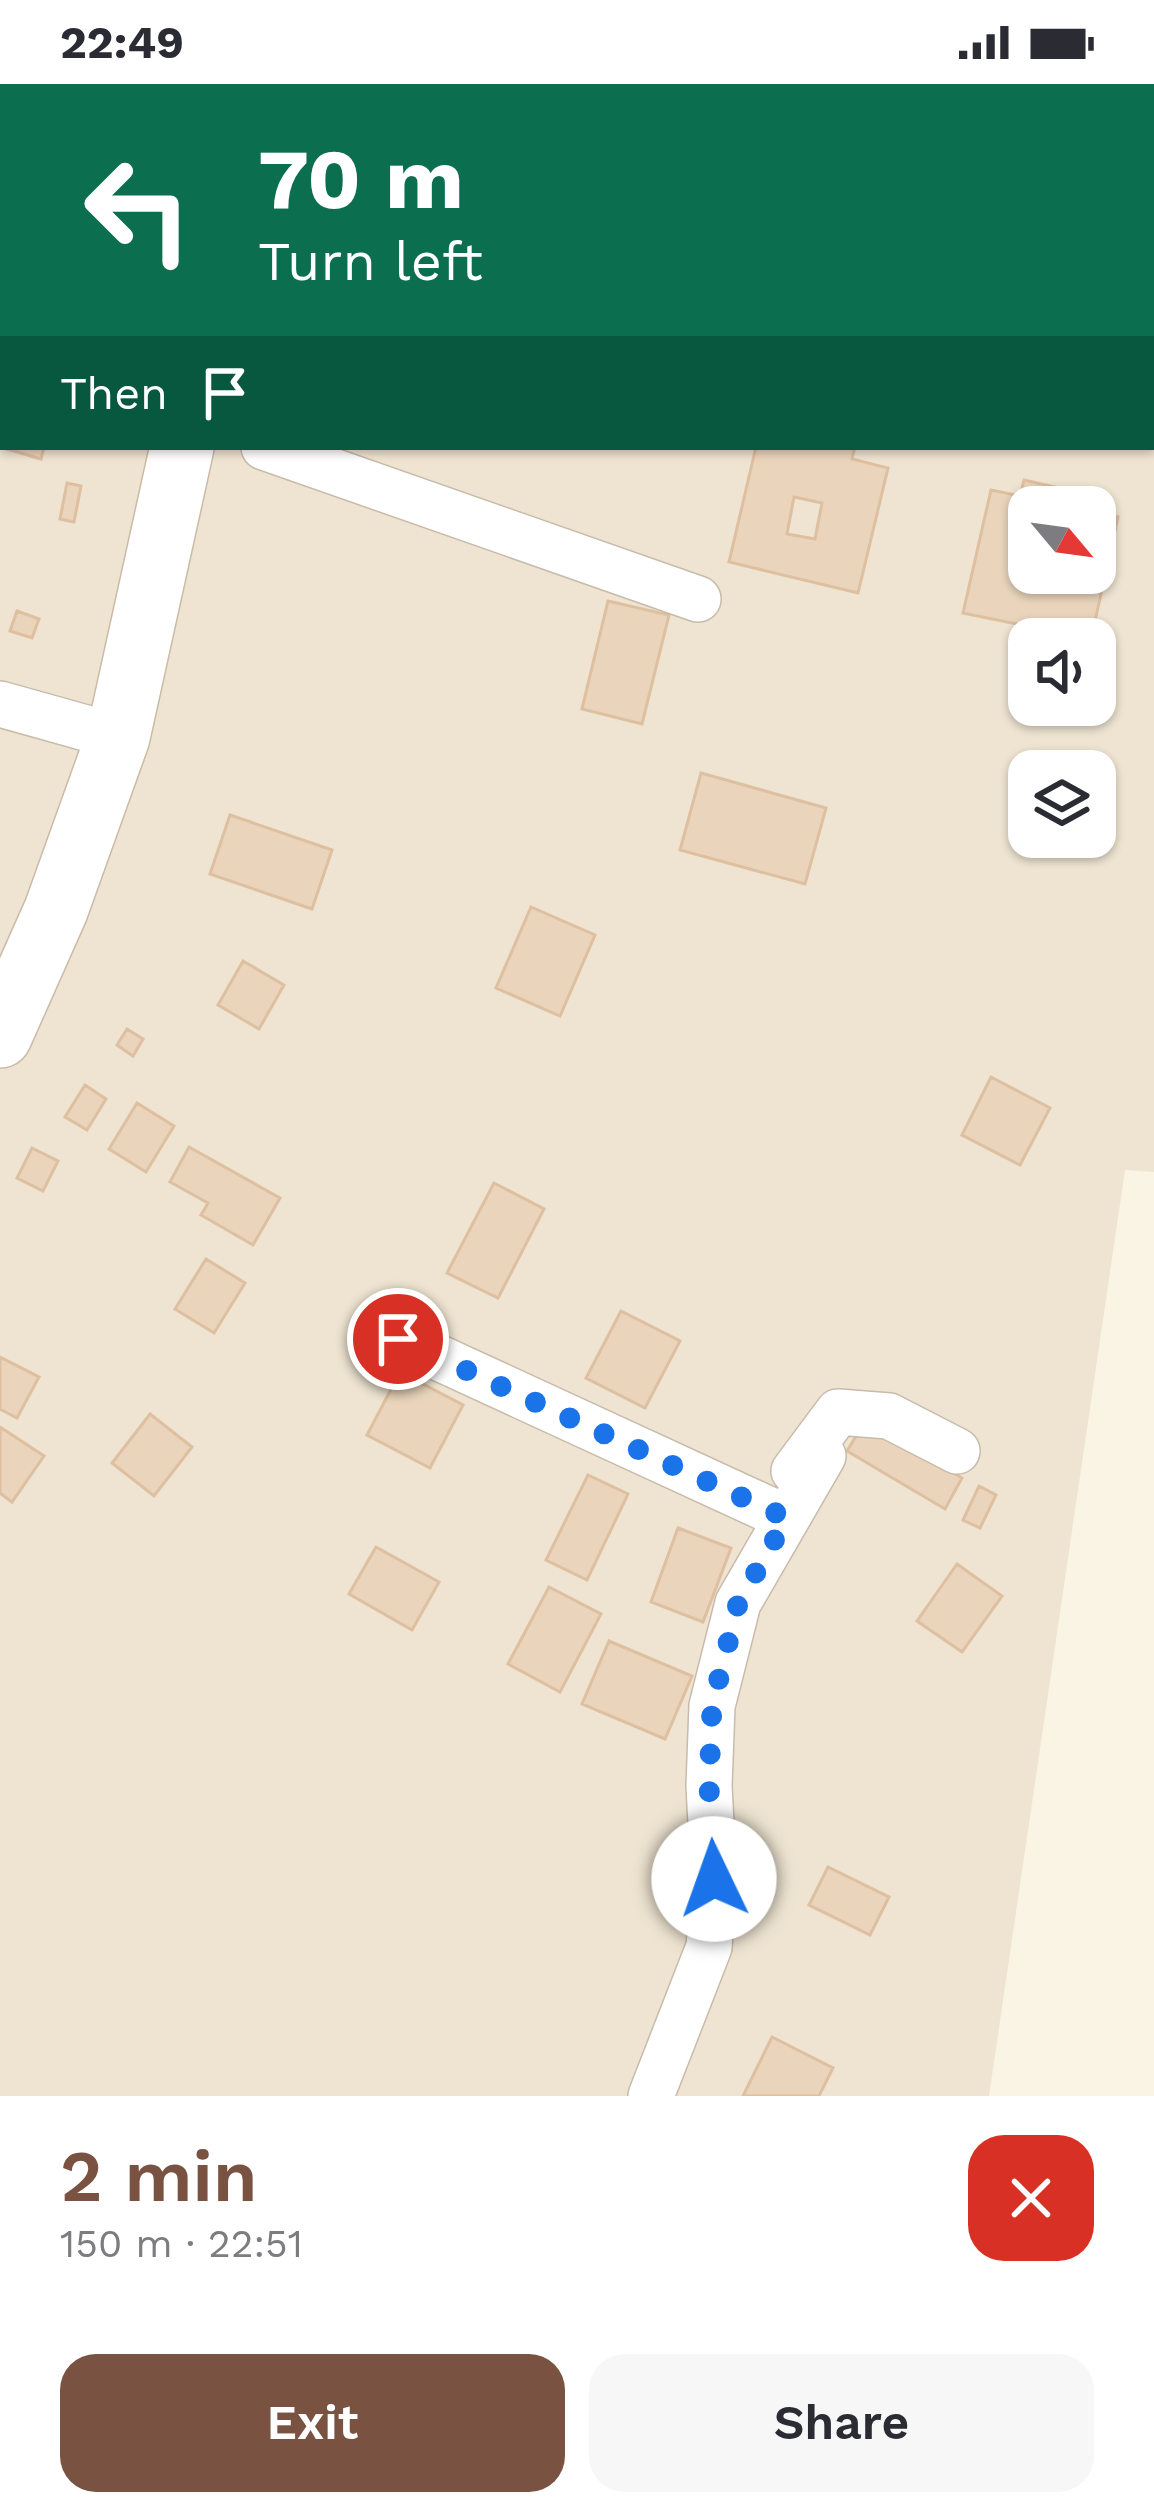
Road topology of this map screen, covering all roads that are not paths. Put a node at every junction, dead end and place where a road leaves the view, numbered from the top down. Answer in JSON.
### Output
{"nodes":[{"id":1,"x":181,"y":450,"type":"edge"},
{"id":2,"x":273,"y":450,"type":"edge"},
{"id":3,"x":698,"y":599,"type":"dead end"},
{"id":4,"x":0,"y":704,"type":"edge"},
{"id":5,"x":118,"y":737,"type":"junction"},
{"id":6,"x":0,"y":1036,"type":"edge"},
{"id":7,"x":398,"y":1339,"type":"dead end"},
{"id":8,"x":957,"y":1451,"type":"dead end"},
{"id":9,"x":823,"y":1456,"type":"dead end"},
{"id":10,"x":777,"y":1513,"type":"junction"},
{"id":11,"x":651,"y":2096,"type":"edge"}],
"edges":[{"from":1,"to":5,"type":"main road"},
{"from":2,"to":3,"type":"street"},
{"from":4,"to":5,"type":"street"},
{"from":5,"to":6,"type":"main road"},
{"from":7,"to":10,"type":"street"},
{"from":8,"to":10,"type":"street"},
{"from":9,"to":10,"type":"street"},
{"from":10,"to":11,"type":"street"}]}
